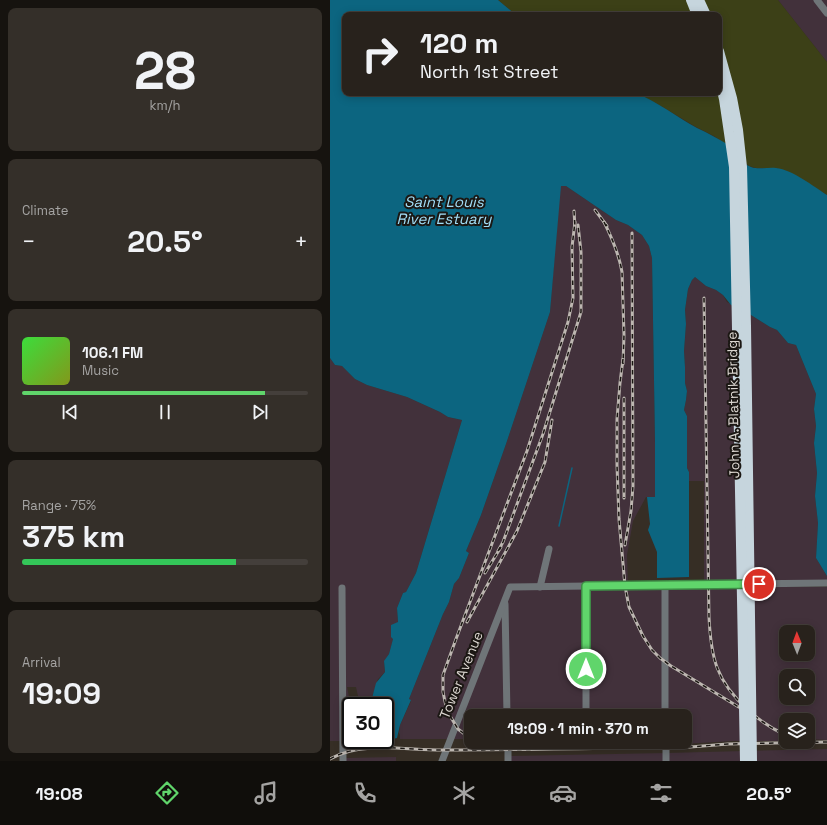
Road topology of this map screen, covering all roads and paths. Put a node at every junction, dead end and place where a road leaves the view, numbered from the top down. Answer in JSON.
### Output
{"nodes":[{"id":1,"x":691,"y":0,"type":"edge"},
{"id":2,"x":699,"y":0,"type":"edge"},
{"id":3,"x":817,"y":0,"type":"edge"},
{"id":4,"x":696,"y":12,"type":"edge"},
{"id":5,"x":705,"y":12,"type":"edge"},
{"id":6,"x":827,"y":12,"type":"edge"},
{"id":7,"x":722,"y":62,"type":"edge"},
{"id":8,"x":722,"y":91,"type":"edge"},
{"id":9,"x":548,"y":549,"type":"dead end"},
{"id":10,"x":827,"y":584,"type":"edge"},
{"id":11,"x":664,"y":585,"type":"junction"},
{"id":12,"x":586,"y":586,"type":"junction"},
{"id":13,"x":540,"y":587,"type":"junction"},
{"id":14,"x":342,"y":588,"type":"dead end"},
{"id":15,"x":505,"y":600,"type":"junction"},
{"id":16,"x":507,"y":709,"type":"edge"},
{"id":17,"x":586,"y":709,"type":"edge"},
{"id":18,"x":665,"y":709,"type":"edge"},
{"id":19,"x":508,"y":749,"type":"edge"},
{"id":20,"x":666,"y":749,"type":"edge"},
{"id":21,"x":343,"y":761,"type":"edge"},
{"id":22,"x":442,"y":761,"type":"edge"},
{"id":23,"x":508,"y":761,"type":"edge"},
{"id":24,"x":666,"y":761,"type":"edge"},
{"id":25,"x":744,"y":761,"type":"edge"},
{"id":26,"x":752,"y":761,"type":"edge"}],
"edges":[{"from":1,"to":4,"type":"highway"},
{"from":2,"to":5,"type":"highway"},
{"from":3,"to":6,"type":"street"},
{"from":7,"to":26,"type":"highway","name":"John A. Blatnik Bridge","bridge":true},
{"from":8,"to":25,"type":"highway","name":"John A. Blatnik Bridge","bridge":true},
{"from":9,"to":13,"type":"street"},
{"from":10,"to":11,"type":"street"},
{"from":11,"to":12,"type":"street"},
{"from":11,"to":18,"type":"street"},
{"from":12,"to":13,"type":"street"},
{"from":12,"to":17,"type":"street"},
{"from":13,"to":15,"type":"street"},
{"from":14,"to":21,"type":"street"},
{"from":15,"to":16,"type":"street"},
{"from":15,"to":22,"type":"street","name":"Tower Avenue"},
{"from":19,"to":23,"type":"street"},
{"from":20,"to":24,"type":"street"}]}
